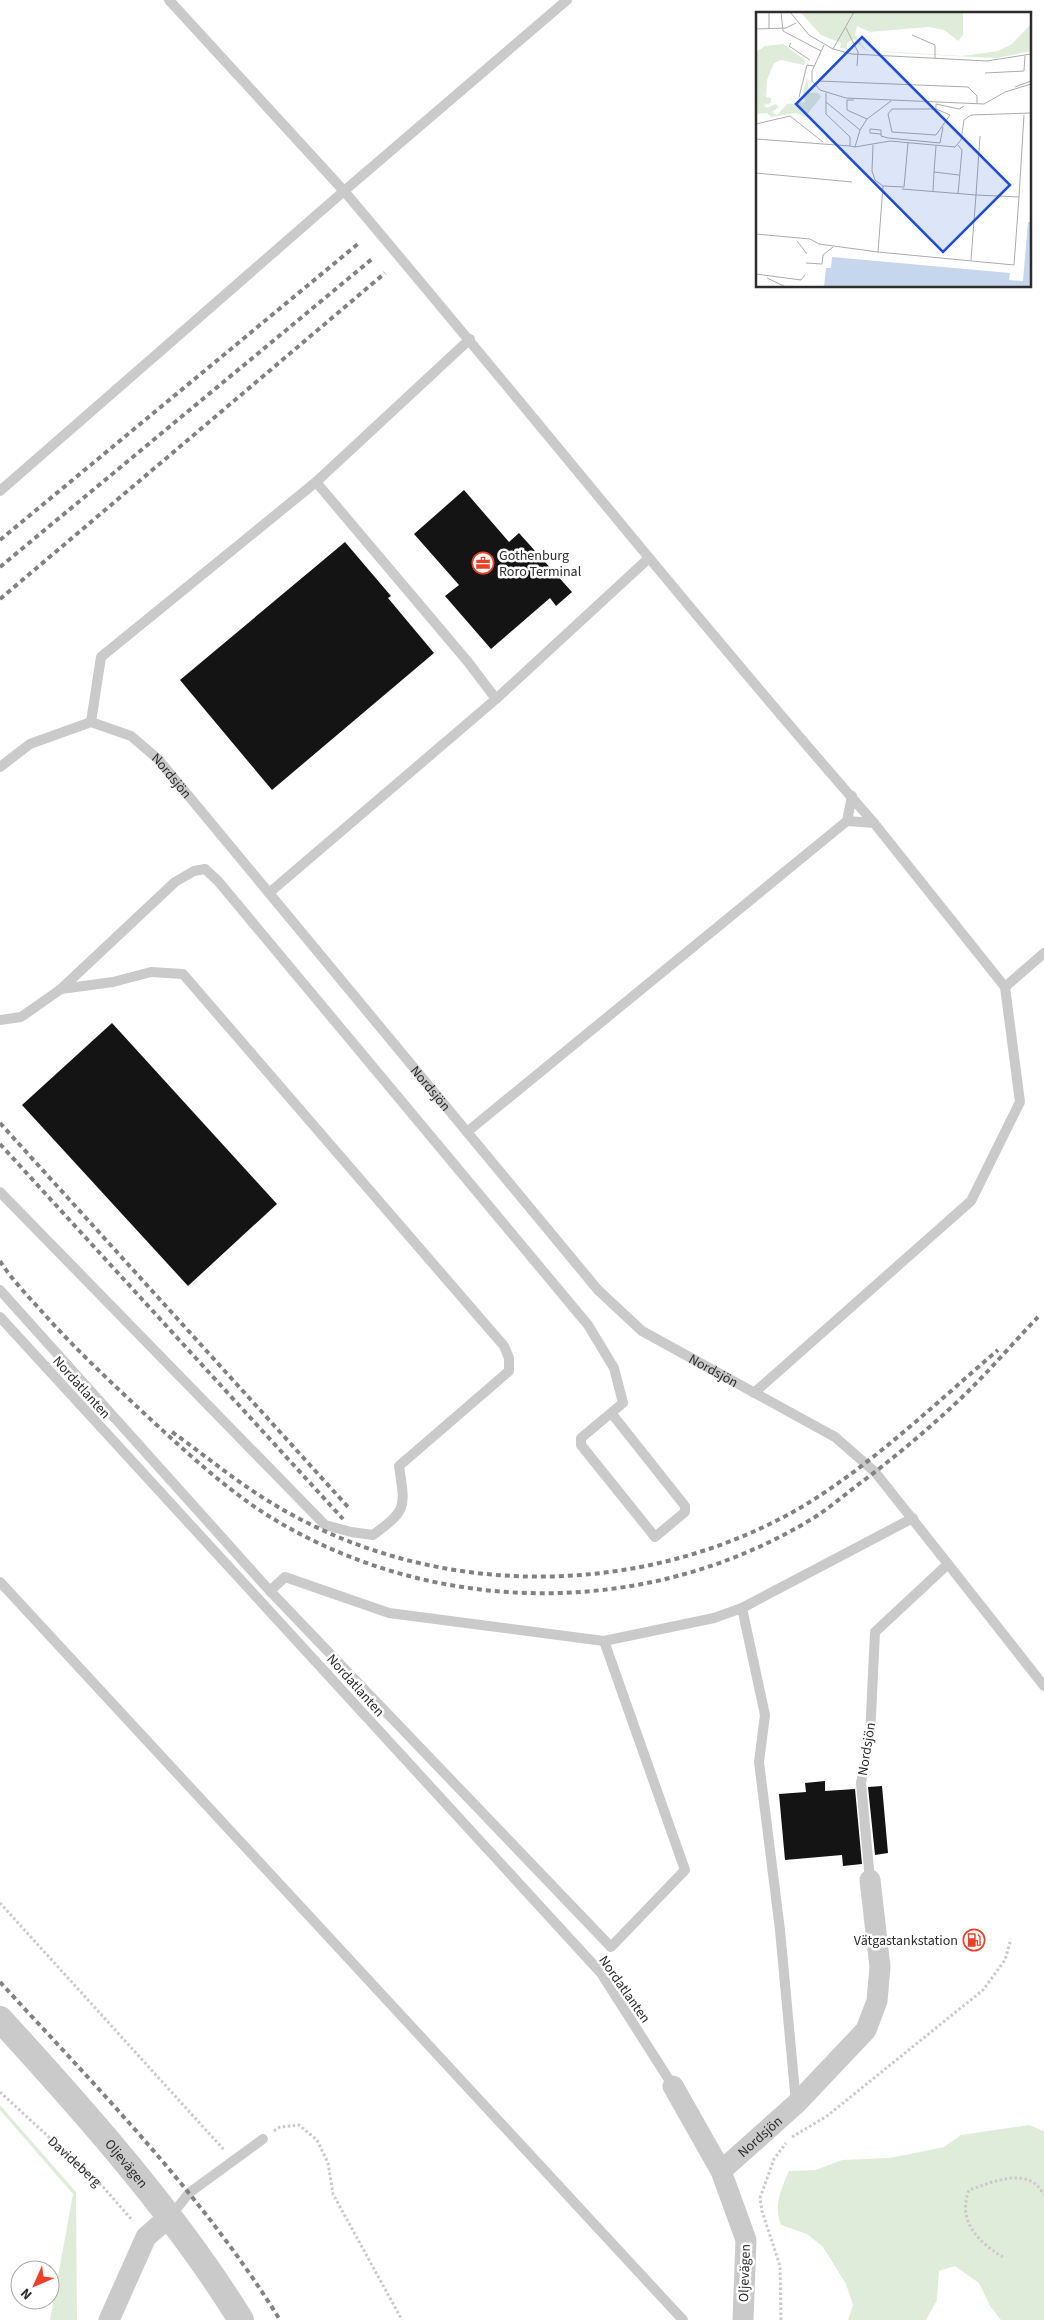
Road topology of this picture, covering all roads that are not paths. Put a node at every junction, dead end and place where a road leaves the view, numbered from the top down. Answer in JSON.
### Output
{"nodes":[{"id":1,"x":169,"y":0,"type":"edge"},
{"id":2,"x":567,"y":0,"type":"edge"},
{"id":3,"x":344,"y":190,"type":"junction"},
{"id":4,"x":470,"y":339,"type":"junction"},
{"id":5,"x":316,"y":482,"type":"junction"},
{"id":6,"x":0,"y":491,"type":"edge"},
{"id":7,"x":649,"y":558,"type":"junction"},
{"id":8,"x":496,"y":698,"type":"junction"},
{"id":9,"x":91,"y":722,"type":"junction"},
{"id":10,"x":0,"y":767,"type":"edge"},
{"id":11,"x":852,"y":796,"type":"junction"},
{"id":12,"x":847,"y":821,"type":"junction"},
{"id":13,"x":874,"y":823,"type":"junction"},
{"id":14,"x":269,"y":892,"type":"junction"},
{"id":15,"x":1044,"y":953,"type":"edge"},
{"id":16,"x":1005,"y":987,"type":"junction"},
{"id":17,"x":61,"y":989,"type":"junction"},
{"id":18,"x":0,"y":1020,"type":"edge"},
{"id":19,"x":467,"y":1132,"type":"junction"},
{"id":20,"x":0,"y":1192,"type":"edge"},
{"id":21,"x":0,"y":1290,"type":"edge"},
{"id":22,"x":0,"y":1317,"type":"edge"},
{"id":23,"x":754,"y":1393,"type":"junction"},
{"id":24,"x":612,"y":1414,"type":"junction"},
{"id":25,"x":913,"y":1518,"type":"junction"},
{"id":26,"x":948,"y":1564,"type":"junction"},
{"id":27,"x":0,"y":1582,"type":"edge"},
{"id":28,"x":270,"y":1591,"type":"junction"},
{"id":29,"x":742,"y":1608,"type":"junction"},
{"id":30,"x":604,"y":1641,"type":"junction"},
{"id":31,"x":1044,"y":1686,"type":"edge"},
{"id":32,"x":870,"y":1880,"type":"joint"},
{"id":33,"x":0,"y":2019,"type":"edge"},
{"id":34,"x":673,"y":2086,"type":"joint"},
{"id":35,"x":796,"y":2104,"type":"junction"},
{"id":36,"x":263,"y":2139,"type":"road end"},
{"id":37,"x":721,"y":2171,"type":"junction"},
{"id":38,"x":169,"y":2218,"type":"junction"},
{"id":39,"x":108,"y":2320,"type":"edge"},
{"id":40,"x":241,"y":2320,"type":"edge"},
{"id":41,"x":683,"y":2320,"type":"edge"},
{"id":42,"x":743,"y":2320,"type":"edge"}],
"edges":[{"from":1,"to":3,"type":"lane"},
{"from":2,"to":3,"type":"lane"},
{"from":3,"to":4,"type":"lane"},
{"from":3,"to":6,"type":"lane"},
{"from":4,"to":5,"type":"lane"},
{"from":4,"to":7,"type":"lane"},
{"from":5,"to":8,"type":"lane"},
{"from":5,"to":9,"type":"lane"},
{"from":7,"to":8,"type":"lane"},
{"from":7,"to":11,"type":"lane"},
{"from":8,"to":14,"type":"lane"},
{"from":9,"to":10,"type":"lane"},
{"from":9,"to":14,"type":"lane","name":"Nordsjön"},
{"from":11,"to":12,"type":"lane"},
{"from":11,"to":13,"type":"lane"},
{"from":12,"to":13,"type":"lane"},
{"from":12,"to":19,"type":"lane"},
{"from":13,"to":16,"type":"lane"},
{"from":14,"to":19,"type":"lane","name":"Nordsjön"},
{"from":15,"to":16,"type":"lane"},
{"from":16,"to":23,"type":"lane"},
{"from":17,"to":18,"type":"lane"},
{"from":17,"to":20,"type":"lane"},
{"from":17,"to":24,"type":"lane"},
{"from":19,"to":23,"type":"lane","name":"Nordsjön"},
{"from":21,"to":28,"type":"lane"},
{"from":22,"to":34,"type":"lane","name":"Nordatlanten"},
{"from":23,"to":25,"type":"lane","name":"Nordsjön"},
{"from":24,"to":24,"type":"lane"},
{"from":25,"to":26,"type":"lane","name":"Nordsjön"},
{"from":25,"to":29,"type":"lane"},
{"from":26,"to":31,"type":"lane"},
{"from":26,"to":32,"type":"lane","name":"Nordsjön"},
{"from":27,"to":41,"type":"lane"},
{"from":28,"to":30,"type":"lane"},
{"from":28,"to":30,"type":"lane"},
{"from":29,"to":30,"type":"lane"},
{"from":29,"to":35,"type":"lane"},
{"from":32,"to":35,"type":"street","name":"Nordsjön"},
{"from":33,"to":38,"type":"street","name":"Oljevägen"},
{"from":34,"to":37,"type":"street","name":"Oljevägen"},
{"from":35,"to":37,"type":"street","name":"Nordsjön"},
{"from":36,"to":38,"type":"lane"},
{"from":37,"to":42,"type":"street","name":"Oljevägen"},
{"from":38,"to":39,"type":"street"},
{"from":38,"to":40,"type":"street","name":"Oljevägen"}]}
